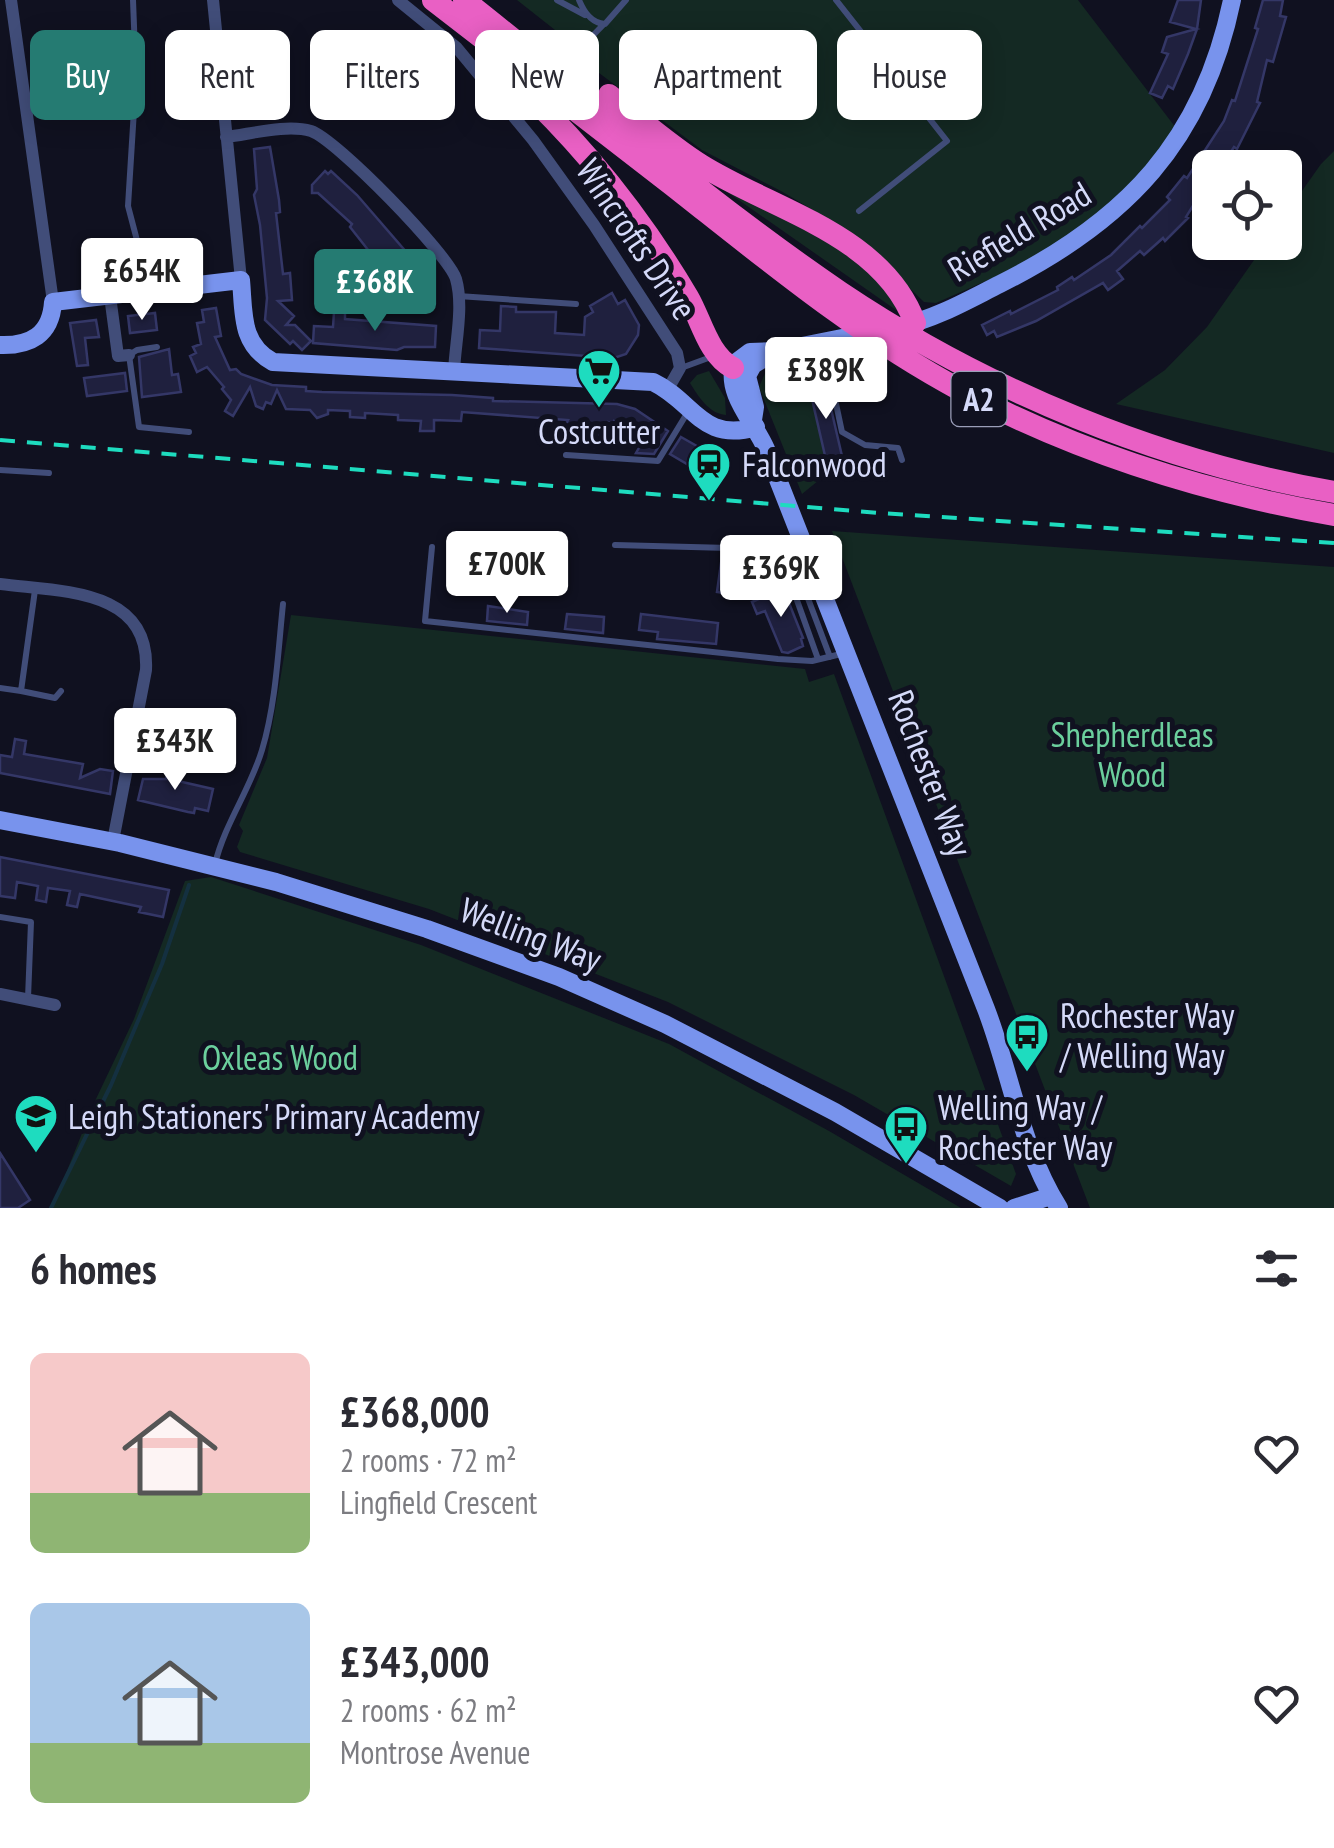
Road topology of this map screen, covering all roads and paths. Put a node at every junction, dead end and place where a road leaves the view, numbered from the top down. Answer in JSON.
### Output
{"nodes":[{"id":1,"x":10,"y":0,"type":"edge"},
{"id":2,"x":133,"y":0,"type":"edge"},
{"id":3,"x":213,"y":0,"type":"edge"},
{"id":4,"x":398,"y":0,"type":"edge"},
{"id":5,"x":422,"y":0,"type":"edge"},
{"id":6,"x":433,"y":0,"type":"edge"},
{"id":7,"x":464,"y":0,"type":"edge"},
{"id":8,"x":488,"y":0,"type":"edge"},
{"id":9,"x":557,"y":0,"type":"edge"},
{"id":10,"x":579,"y":0,"type":"edge"},
{"id":11,"x":626,"y":0,"type":"edge"},
{"id":12,"x":836,"y":0,"type":"edge"},
{"id":13,"x":1232,"y":0,"type":"edge"},
{"id":14,"x":590,"y":18,"type":"junction"},
{"id":15,"x":605,"y":24,"type":"junction"},
{"id":16,"x":526,"y":30,"type":"edge"},
{"id":17,"x":599,"y":30,"type":"edge"},
{"id":18,"x":599,"y":87,"type":"edge"},
{"id":19,"x":226,"y":136,"type":"junction"},
{"id":20,"x":677,"y":179,"type":"junction"},
{"id":21,"x":859,"y":211,"type":"dead end"},
{"id":22,"x":241,"y":280,"type":"junction"},
{"id":23,"x":150,"y":290,"type":"junction"},
{"id":24,"x":110,"y":296,"type":"junction"},
{"id":25,"x":458,"y":296,"type":"junction"},
{"id":26,"x":53,"y":302,"type":"junction"},
{"id":27,"x":576,"y":304,"type":"dead end"},
{"id":28,"x":914,"y":323,"type":"junction"},
{"id":29,"x":0,"y":344,"type":"edge"},
{"id":30,"x":805,"y":346,"type":"junction"},
{"id":31,"x":157,"y":347,"type":"dead end"},
{"id":32,"x":777,"y":352,"type":"junction"},
{"id":33,"x":117,"y":356,"type":"junction"},
{"id":34,"x":725,"y":361,"type":"junction"},
{"id":35,"x":680,"y":368,"type":"junction"},
{"id":36,"x":454,"y":372,"type":"junction"},
{"id":37,"x":831,"y":379,"type":"joint"},
{"id":38,"x":668,"y":389,"type":"junction"},
{"id":39,"x":690,"y":409,"type":"junction"},
{"id":40,"x":754,"y":423,"type":"junction"},
{"id":41,"x":125,"y":426,"type":"dead end"},
{"id":42,"x":139,"y":428,"type":"junction"},
{"id":43,"x":190,"y":432,"type":"dead end"},
{"id":44,"x":566,"y":455,"type":"dead end"},
{"id":45,"x":902,"y":460,"type":"dead end"},
{"id":46,"x":0,"y":470,"type":"edge"},
{"id":47,"x":49,"y":473,"type":"dead end"},
{"id":48,"x":1334,"y":492,"type":"edge"},
{"id":49,"x":1334,"y":516,"type":"edge"},
{"id":50,"x":797,"y":540,"type":"junction"},
{"id":51,"x":615,"y":545,"type":"dead end"},
{"id":52,"x":432,"y":547,"type":"dead end"},
{"id":53,"x":779,"y":550,"type":"junction"},
{"id":54,"x":836,"y":550,"type":"dead end"},
{"id":55,"x":763,"y":552,"type":"junction"},
{"id":56,"x":810,"y":561,"type":"junction"},
{"id":57,"x":744,"y":582,"type":"dead end"},
{"id":58,"x":0,"y":584,"type":"edge"},
{"id":59,"x":35,"y":588,"type":"junction"},
{"id":60,"x":284,"y":604,"type":"dead end"},
{"id":61,"x":839,"y":655,"type":"junction"},
{"id":62,"x":818,"y":659,"type":"junction"},
{"id":63,"x":0,"y":688,"type":"edge"},
{"id":64,"x":22,"y":691,"type":"junction"},
{"id":65,"x":60,"y":691,"type":"dead end"},
{"id":66,"x":134,"y":732,"type":"junction"},
{"id":67,"x":194,"y":744,"type":"dead end"},
{"id":68,"x":0,"y":820,"type":"edge"},
{"id":69,"x":114,"y":842,"type":"junction"},
{"id":70,"x":214,"y":865,"type":"junction"},
{"id":71,"x":0,"y":916,"type":"edge"},
{"id":72,"x":0,"y":994,"type":"edge"},
{"id":73,"x":28,"y":999,"type":"junction"},
{"id":74,"x":55,"y":1005,"type":"dead end"},
{"id":75,"x":1055,"y":1202,"type":"edge"},
{"id":76,"x":1000,"y":1208,"type":"edge"},
{"id":77,"x":1014,"y":1208,"type":"edge"}],
"edges":[{"from":1,"to":26,"type":"street"},
{"from":2,"to":23,"type":"lane"},
{"from":3,"to":19,"type":"street"},
{"from":4,"to":35,"type":"street","name":"Wincrofts Drive"},
{"from":5,"to":34,"type":"highway"},
{"from":6,"to":20,"type":"highway","number":"A2"},
{"from":7,"to":20,"type":"highway","number":"A2"},
{"from":8,"to":16,"type":"highway"},
{"from":9,"to":14,"type":"lane"},
{"from":10,"to":14,"type":"lane"},
{"from":11,"to":15,"type":"lane"},
{"from":12,"to":21,"type":"lane"},
{"from":13,"to":28,"type":"street","name":"Riefield Road"},
{"from":14,"to":15,"type":"lane"},
{"from":15,"to":17,"type":"lane"},
{"from":18,"to":28,"type":"highway"},
{"from":19,"to":22,"type":"street"},
{"from":19,"to":25,"type":"street"},
{"from":20,"to":48,"type":"highway","number":"A2"},
{"from":20,"to":49,"type":"highway","number":"A2"},
{"from":22,"to":23,"type":"street"},
{"from":22,"to":36,"type":"street"},
{"from":23,"to":24,"type":"street"},
{"from":24,"to":26,"type":"street"},
{"from":24,"to":33,"type":"street"},
{"from":25,"to":27,"type":"lane"},
{"from":25,"to":36,"type":"street"},
{"from":26,"to":29,"type":"street"},
{"from":28,"to":30,"type":"street","name":"Riefield Road"},
{"from":30,"to":32,"type":"street","name":"Riefield Road"},
{"from":30,"to":37,"type":"street"},
{"from":31,"to":33,"type":"lane"},
{"from":32,"to":34,"type":"street","name":"Riefield Road"},
{"from":32,"to":40,"type":"street"},
{"from":33,"to":42,"type":"lane"},
{"from":34,"to":35,"type":"lane"},
{"from":34,"to":40,"type":"street","name":"Rochester Way"},
{"from":35,"to":38,"type":"street","name":"Wincrofts Drive"},
{"from":36,"to":38,"type":"street"},
{"from":37,"to":45,"type":"lane"},
{"from":38,"to":39,"type":"street"},
{"from":39,"to":40,"type":"street"},
{"from":39,"to":44,"type":"lane"},
{"from":40,"to":50,"type":"street","name":"Rochester Way"},
{"from":41,"to":42,"type":"lane"},
{"from":42,"to":43,"type":"lane"},
{"from":46,"to":47,"type":"lane"},
{"from":50,"to":53,"type":"lane"},
{"from":50,"to":56,"type":"street","name":"Rochester Way"},
{"from":50,"to":61,"type":"lane"},
{"from":51,"to":55,"type":"lane"},
{"from":52,"to":62,"type":"lane"},
{"from":53,"to":55,"type":"lane"},
{"from":53,"to":62,"type":"lane"},
{"from":54,"to":56,"type":"lane"},
{"from":55,"to":57,"type":"lane"},
{"from":56,"to":61,"type":"street","name":"Rochester Way"},
{"from":58,"to":59,"type":"street"},
{"from":59,"to":64,"type":"lane"},
{"from":59,"to":66,"type":"street"},
{"from":60,"to":70,"type":"lane"},
{"from":61,"to":62,"type":"lane"},
{"from":61,"to":75,"type":"street","name":"Rochester Way"},
{"from":63,"to":64,"type":"lane"},
{"from":64,"to":65,"type":"lane"},
{"from":66,"to":67,"type":"lane"},
{"from":66,"to":69,"type":"street"},
{"from":68,"to":69,"type":"street","name":"Welling Way"},
{"from":69,"to":70,"type":"street","name":"Welling Way"},
{"from":70,"to":76,"type":"street","name":"Welling Way"},
{"from":71,"to":73,"type":"lane"},
{"from":72,"to":73,"type":"street"},
{"from":73,"to":74,"type":"street"},
{"from":75,"to":77,"type":"street"}]}
